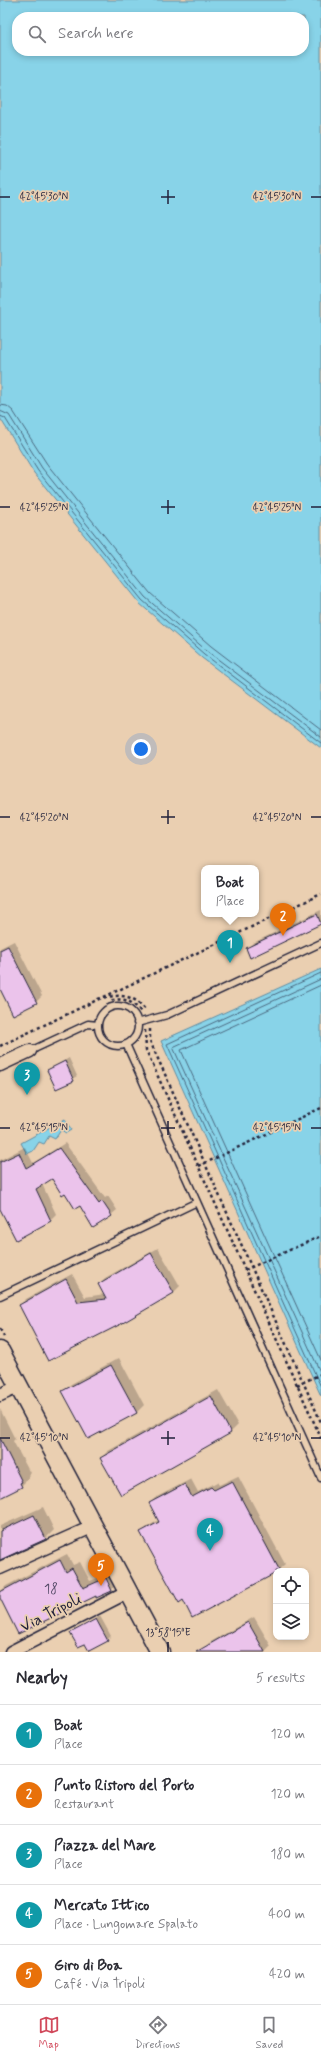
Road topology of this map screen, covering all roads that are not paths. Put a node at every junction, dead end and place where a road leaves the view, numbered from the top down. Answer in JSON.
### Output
{"nodes":[{"id":1,"x":321,"y":943,"type":"edge"},
{"id":2,"x":137,"y":1023,"type":"junction"},
{"id":3,"x":98,"y":1025,"type":"junction"},
{"id":4,"x":126,"y":1044,"type":"junction"},
{"id":5,"x":30,"y":1051,"type":"joint"},
{"id":6,"x":0,"y":1065,"type":"edge"},
{"id":7,"x":196,"y":1203,"type":"junction"},
{"id":8,"x":0,"y":1296,"type":"edge"},
{"id":9,"x":0,"y":1352,"type":"edge"},
{"id":10,"x":18,"y":1387,"type":"junction"},
{"id":11,"x":0,"y":1395,"type":"edge"},
{"id":12,"x":321,"y":1478,"type":"edge"},
{"id":13,"x":94,"y":1526,"type":"junction"},
{"id":14,"x":0,"y":1568,"type":"edge"},
{"id":15,"x":128,"y":1592,"type":"junction"},
{"id":16,"x":10,"y":1652,"type":"edge"},
{"id":17,"x":160,"y":1652,"type":"edge"}],
"edges":[{"from":1,"to":2,"type":"lane"},
{"from":2,"to":3,"type":"lane"},
{"from":2,"to":4,"type":"lane"},
{"from":3,"to":4,"type":"lane"},
{"from":3,"to":5,"type":"lane"},
{"from":4,"to":7,"type":"lane"},
{"from":5,"to":6,"type":"street"},
{"from":7,"to":8,"type":"lane"},
{"from":7,"to":12,"type":"lane"},
{"from":9,"to":10,"type":"street"},
{"from":10,"to":11,"type":"street"},
{"from":10,"to":13,"type":"street"},
{"from":13,"to":14,"type":"street"},
{"from":13,"to":15,"type":"street"},
{"from":15,"to":16,"type":"street","name":"Via Tripoli"},
{"from":15,"to":17,"type":"street"}]}
